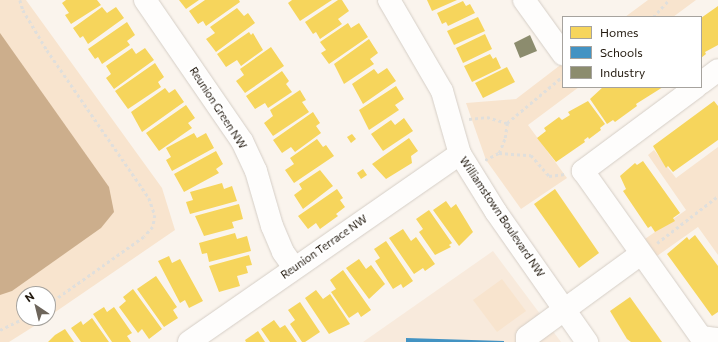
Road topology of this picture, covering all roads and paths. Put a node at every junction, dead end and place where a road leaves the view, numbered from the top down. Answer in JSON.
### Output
{"nodes":[{"id":1,"x":20,"y":0,"type":"edge"},
{"id":2,"x":145,"y":0,"type":"edge"},
{"id":3,"x":389,"y":0,"type":"edge"},
{"id":4,"x":524,"y":0,"type":"edge"},
{"id":5,"x":669,"y":0,"type":"edge"},
{"id":6,"x":654,"y":16,"type":"edge"},
{"id":7,"x":562,"y":53,"type":"edge"},
{"id":8,"x":718,"y":70,"type":"edge"},
{"id":9,"x":562,"y":77,"type":"edge"},
{"id":10,"x":702,"y":82,"type":"edge"},
{"id":11,"x":695,"y":88,"type":"edge"},
{"id":12,"x":468,"y":119,"type":"dead end"},
{"id":13,"x":507,"y":123,"type":"junction"},
{"id":14,"x":498,"y":153,"type":"junction"},
{"id":15,"x":460,"y":154,"type":"junction"},
{"id":16,"x":479,"y":164,"type":"dead end"},
{"id":17,"x":583,"y":171,"type":"junction"},
{"id":18,"x":718,"y":196,"type":"edge"},
{"id":19,"x":642,"y":254,"type":"junction"},
{"id":20,"x":294,"y":268,"type":"junction"},
{"id":21,"x":56,"y":299,"type":"edge"},
{"id":22,"x":564,"y":309,"type":"junction"},
{"id":23,"x":16,"y":322,"type":"edge"},
{"id":24,"x":0,"y":330,"type":"edge"},
{"id":25,"x":718,"y":339,"type":"edge"},
{"id":26,"x":189,"y":342,"type":"edge"},
{"id":27,"x":526,"y":342,"type":"edge"},
{"id":28,"x":587,"y":342,"type":"edge"}],
"edges":[{"from":1,"to":21,"type":"path"},
{"from":2,"to":20,"type":"street","name":"Reunion Green NW"},
{"from":3,"to":15,"type":"street","name":"Williamstown Boulevard NW"},
{"from":4,"to":7,"type":"street"},
{"from":5,"to":6,"type":"path"},
{"from":8,"to":10,"type":"street"},
{"from":9,"to":13,"type":"path"},
{"from":11,"to":17,"type":"street"},
{"from":12,"to":13,"type":"path"},
{"from":13,"to":14,"type":"path"},
{"from":14,"to":16,"type":"path"},
{"from":14,"to":17,"type":"path"},
{"from":15,"to":20,"type":"street","name":"Reunion Terrace NW"},
{"from":15,"to":22,"type":"street","name":"Williamstown Boulevard NW"},
{"from":17,"to":19,"type":"street"},
{"from":18,"to":19,"type":"path"},
{"from":19,"to":22,"type":"street"},
{"from":19,"to":25,"type":"street"},
{"from":20,"to":26,"type":"street","name":"Reunion Terrace NW"},
{"from":22,"to":27,"type":"street"},
{"from":22,"to":28,"type":"street","name":"Williamstown Boulevard NW"},
{"from":23,"to":24,"type":"path"}]}
